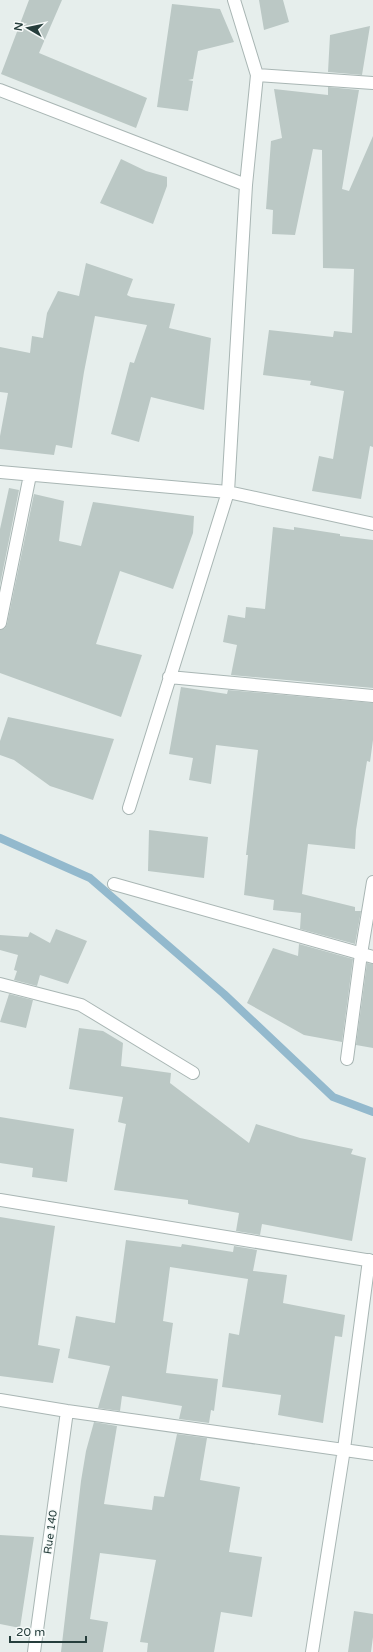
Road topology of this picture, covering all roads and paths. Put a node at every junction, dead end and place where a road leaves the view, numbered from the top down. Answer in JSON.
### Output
{"nodes":[{"id":1,"x":234,"y":0,"type":"edge"},
{"id":2,"x":257,"y":75,"type":"junction"},
{"id":3,"x":373,"y":83,"type":"edge"},
{"id":4,"x":0,"y":90,"type":"edge"},
{"id":5,"x":246,"y":185,"type":"junction"},
{"id":6,"x":0,"y":472,"type":"edge"},
{"id":7,"x":30,"y":475,"type":"junction"},
{"id":8,"x":228,"y":492,"type":"junction"},
{"id":9,"x":373,"y":524,"type":"edge"},
{"id":10,"x":0,"y":623,"type":"edge"},
{"id":11,"x":169,"y":677,"type":"junction"},
{"id":12,"x":373,"y":696,"type":"edge"},
{"id":13,"x":129,"y":808,"type":"dead end"},
{"id":14,"x":373,"y":882,"type":"edge"},
{"id":15,"x":114,"y":884,"type":"dead end"},
{"id":16,"x":367,"y":955,"type":"edge"},
{"id":17,"x":0,"y":984,"type":"edge"},
{"id":18,"x":347,"y":1059,"type":"dead end"},
{"id":19,"x":193,"y":1073,"type":"dead end"},
{"id":20,"x":0,"y":1200,"type":"edge"},
{"id":21,"x":371,"y":1260,"type":"edge"},
{"id":22,"x":0,"y":1400,"type":"edge"},
{"id":23,"x":67,"y":1411,"type":"junction"},
{"id":24,"x":344,"y":1449,"type":"junction"},
{"id":25,"x":373,"y":1454,"type":"edge"},
{"id":26,"x":34,"y":1652,"type":"edge"},
{"id":27,"x":312,"y":1652,"type":"edge"}],
"edges":[{"from":1,"to":2,"type":"street"},
{"from":2,"to":3,"type":"street"},
{"from":2,"to":5,"type":"street"},
{"from":4,"to":5,"type":"street"},
{"from":5,"to":8,"type":"street"},
{"from":6,"to":7,"type":"street"},
{"from":7,"to":8,"type":"street"},
{"from":7,"to":10,"type":"street"},
{"from":8,"to":9,"type":"street"},
{"from":8,"to":11,"type":"street"},
{"from":11,"to":12,"type":"street"},
{"from":11,"to":13,"type":"street"},
{"from":14,"to":16,"type":"street"},
{"from":15,"to":16,"type":"street"},
{"from":16,"to":18,"type":"street"},
{"from":17,"to":19,"type":"street"},
{"from":20,"to":21,"type":"street"},
{"from":21,"to":24,"type":"street"},
{"from":22,"to":23,"type":"street"},
{"from":23,"to":24,"type":"street"},
{"from":23,"to":26,"type":"street","name":"Rue 140"},
{"from":24,"to":25,"type":"street"},
{"from":24,"to":27,"type":"street"}]}
